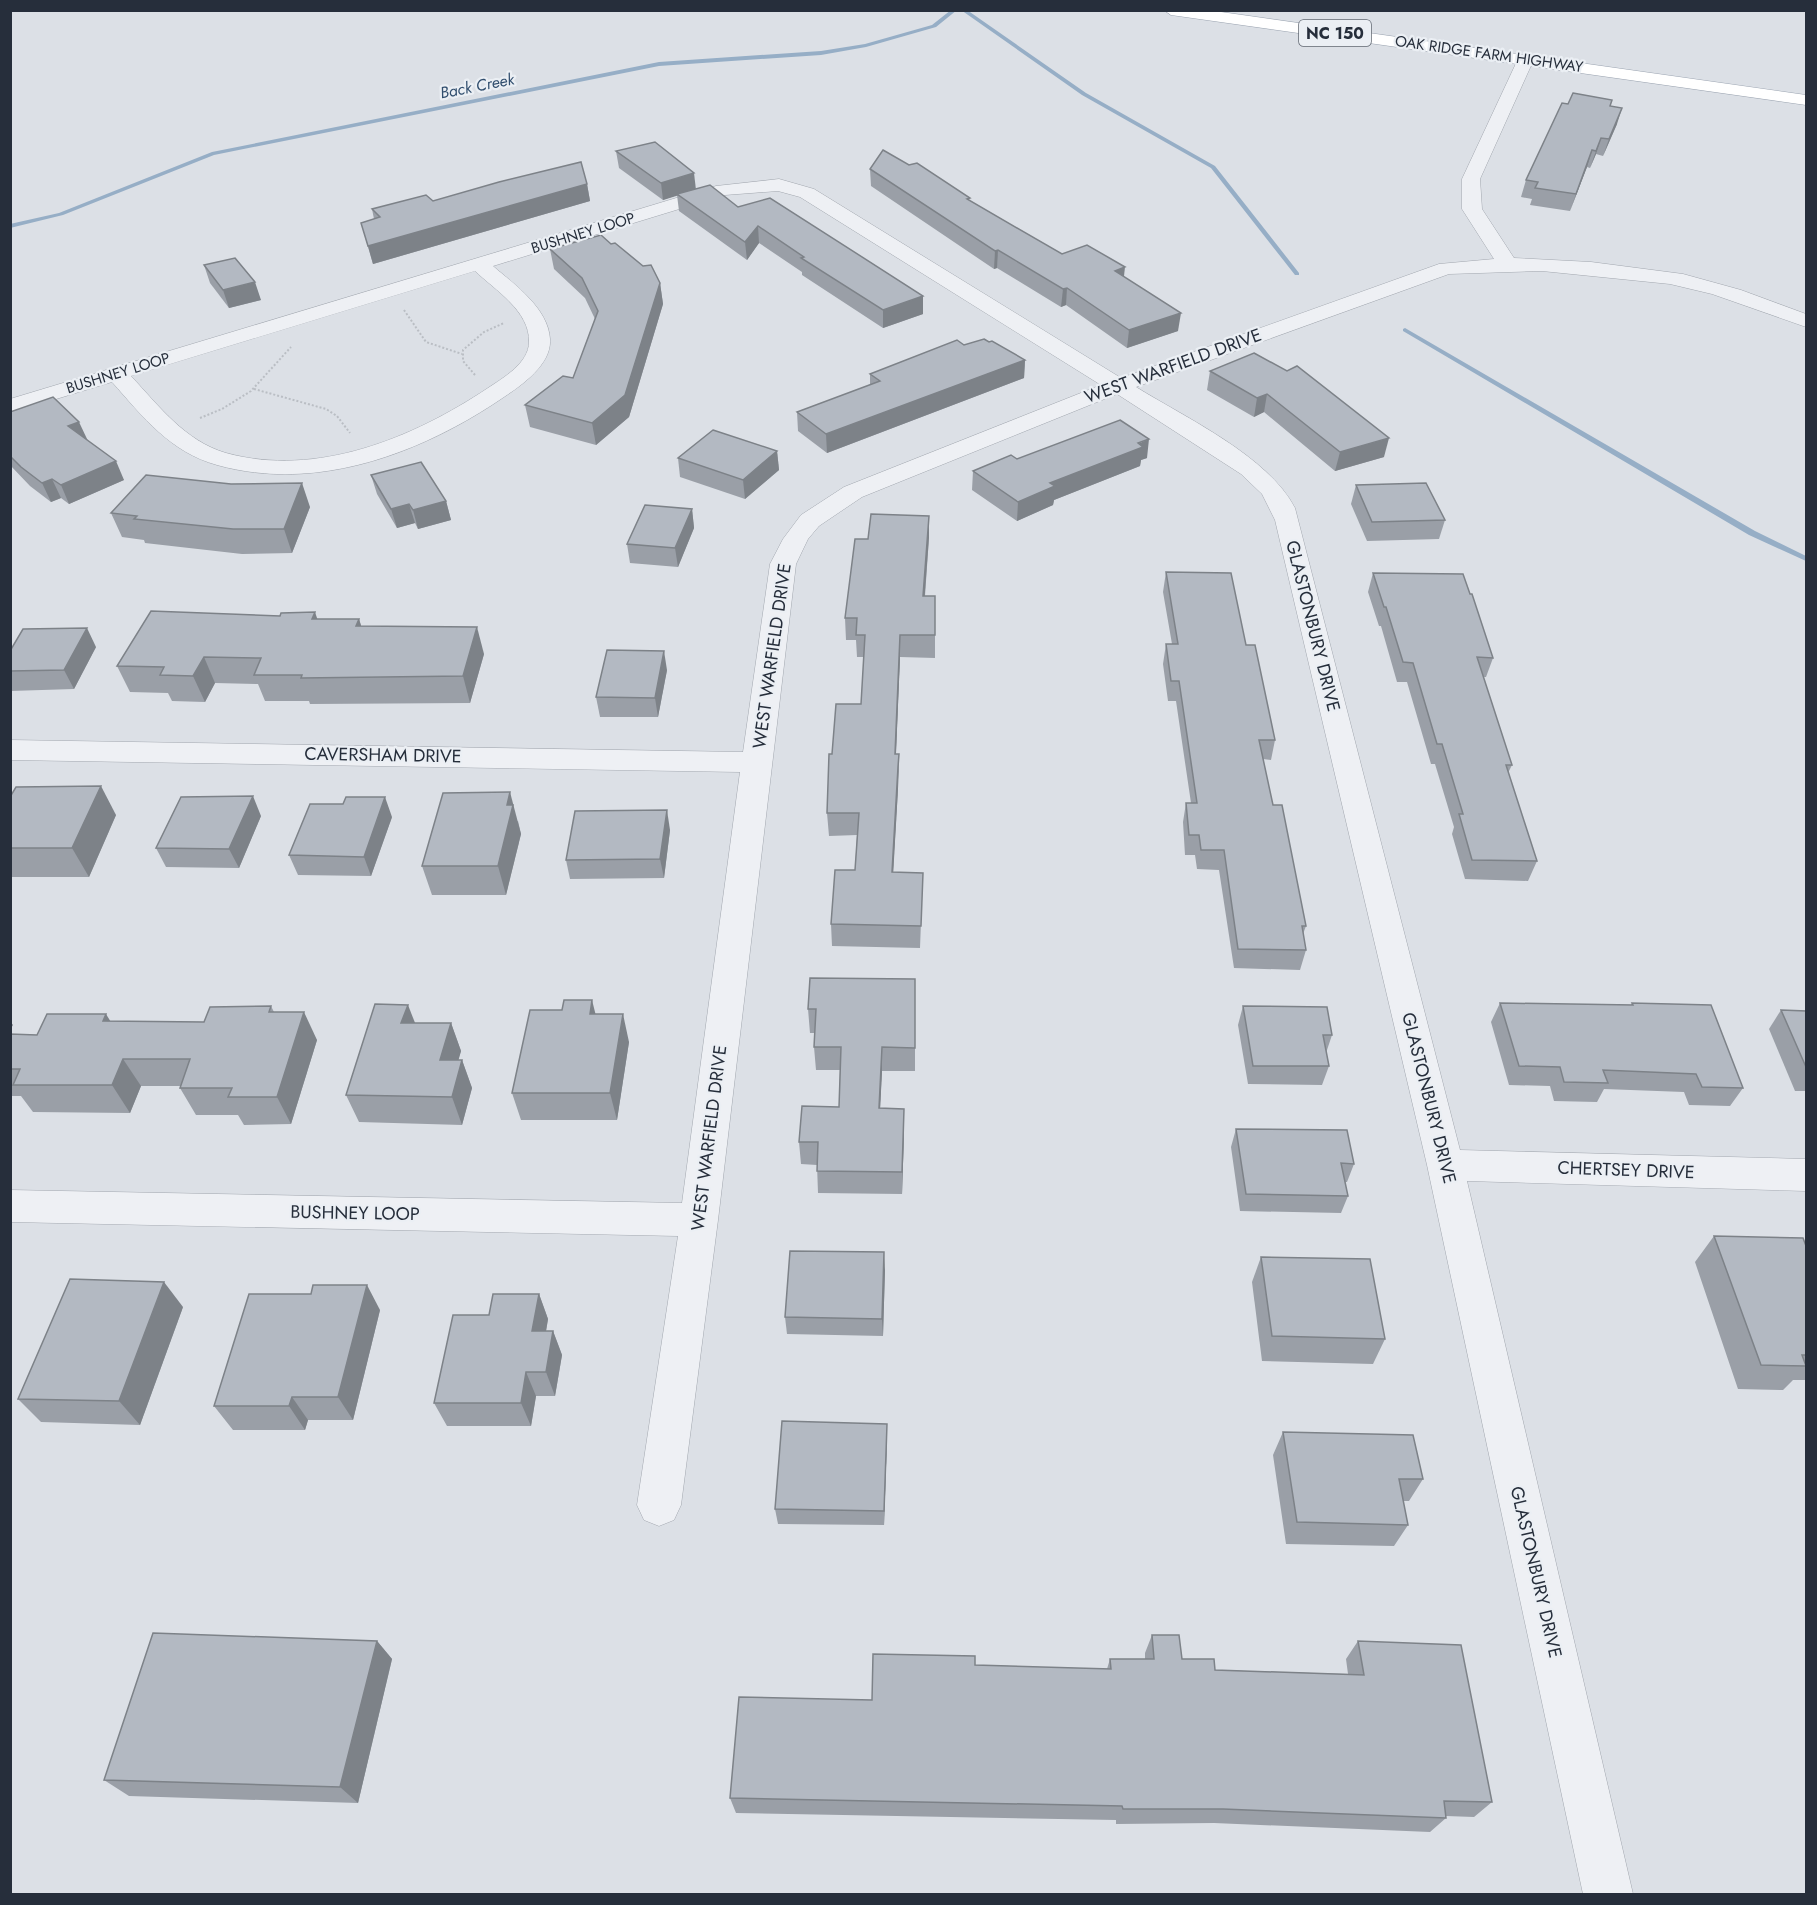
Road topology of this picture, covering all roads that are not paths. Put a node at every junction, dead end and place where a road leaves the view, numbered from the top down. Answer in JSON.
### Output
{"nodes":[{"id":1,"x":1171,"y":10,"type":"edge"},
{"id":2,"x":1526,"y":59,"type":"junction"},
{"id":3,"x":1806,"y":100,"type":"edge"},
{"id":4,"x":1508,"y":264,"type":"junction"},
{"id":5,"x":480,"y":265,"type":"junction"},
{"id":6,"x":1806,"y":321,"type":"edge"},
{"id":7,"x":116,"y":373,"type":"junction"},
{"id":8,"x":1118,"y":386,"type":"junction"},
{"id":9,"x":10,"y":405,"type":"edge"},
{"id":10,"x":10,"y":750,"type":"edge"},
{"id":11,"x":756,"y":762,"type":"junction"},
{"id":12,"x":1445,"y":1165,"type":"junction"},
{"id":13,"x":1806,"y":1175,"type":"edge"},
{"id":14,"x":10,"y":1206,"type":"edge"},
{"id":15,"x":699,"y":1220,"type":"junction"},
{"id":16,"x":659,"y":1505,"type":"dead end"},
{"id":17,"x":1608,"y":1894,"type":"edge"}],
"edges":[{"from":1,"to":2,"type":"main road","name":"OAK RIDGE FARM HIGHWAY","number":"NC 150"},
{"from":2,"to":3,"type":"main road","name":"OAK RIDGE FARM HIGHWAY","number":"NC 150"},
{"from":2,"to":4,"type":"street"},
{"from":4,"to":6,"type":"street","name":"WEST WARFIELD DRIVE"},
{"from":4,"to":8,"type":"street","name":"WEST WARFIELD DRIVE"},
{"from":5,"to":7,"type":"street","name":"BUSHNEY LOOP"},
{"from":5,"to":7,"type":"street"},
{"from":5,"to":8,"type":"street","name":"BUSHNEY LOOP"},
{"from":7,"to":9,"type":"street","name":"BUSHNEY LOOP"},
{"from":8,"to":11,"type":"street","name":"WEST WARFIELD DRIVE"},
{"from":8,"to":12,"type":"street","name":"GLASTONBURY DRIVE"},
{"from":10,"to":11,"type":"street","name":"CAVERSHAM DRIVE"},
{"from":11,"to":15,"type":"street","name":"WEST WARFIELD DRIVE"},
{"from":12,"to":13,"type":"street","name":"CHERTSEY DRIVE"},
{"from":12,"to":17,"type":"street","name":"GLASTONBURY DRIVE"},
{"from":14,"to":15,"type":"street","name":"BUSHNEY LOOP"},
{"from":15,"to":16,"type":"street","name":"WEST WARFIELD DRIVE"}]}
